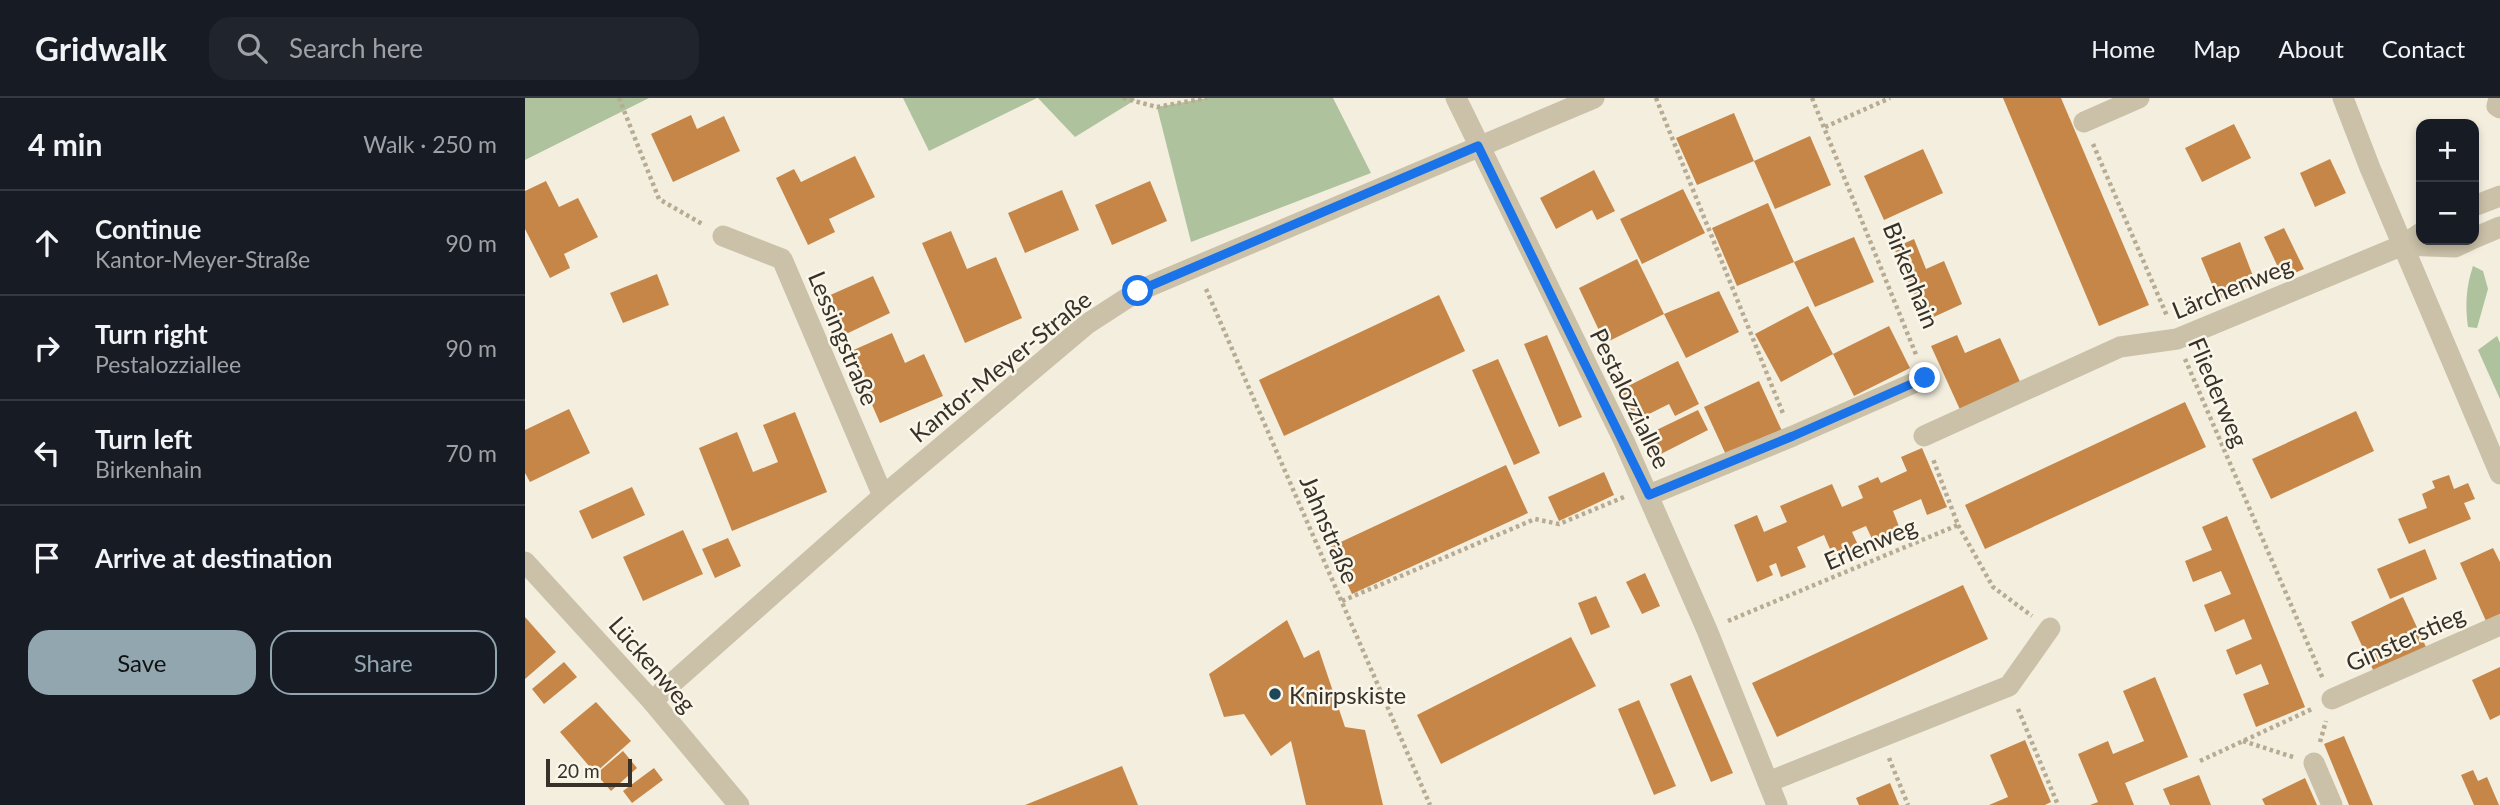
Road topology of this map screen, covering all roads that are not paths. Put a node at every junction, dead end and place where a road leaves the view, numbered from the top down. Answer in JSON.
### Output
{"nodes":[{"id":1,"x":1456,"y":98,"type":"edge"},
{"id":2,"x":1594,"y":98,"type":"edge"},
{"id":3,"x":2139,"y":98,"type":"edge"},
{"id":4,"x":2343,"y":98,"type":"edge"},
{"id":5,"x":2499,"y":98,"type":"edge"},
{"id":6,"x":2500,"y":108,"type":"edge"},
{"id":7,"x":2084,"y":122,"type":"road end"},
{"id":8,"x":1478,"y":146,"type":"junction"},
{"id":9,"x":2500,"y":196,"type":"edge"},
{"id":10,"x":2479,"y":204,"type":"edge"},
{"id":11,"x":2500,"y":227,"type":"edge"},
{"id":12,"x":723,"y":236,"type":"road end"},
{"id":13,"x":2416,"y":236,"type":"edge"},
{"id":14,"x":2479,"y":236,"type":"edge"},
{"id":15,"x":2403,"y":245,"type":"junction"},
{"id":16,"x":2459,"y":245,"type":"edge"},
{"id":17,"x":1925,"y":378,"type":"road end"},
{"id":18,"x":1924,"y":436,"type":"road end"},
{"id":19,"x":2500,"y":474,"type":"edge"},
{"id":20,"x":1649,"y":495,"type":"junction"},
{"id":21,"x":883,"y":496,"type":"junction"},
{"id":22,"x":525,"y":562,"type":"edge"},
{"id":23,"x":2500,"y":625,"type":"edge"},
{"id":24,"x":2050,"y":628,"type":"road end"},
{"id":25,"x":2332,"y":699,"type":"road end"},
{"id":26,"x":652,"y":701,"type":"junction"},
{"id":27,"x":2314,"y":763,"type":"road end"},
{"id":28,"x":1768,"y":782,"type":"junction"},
{"id":29,"x":739,"y":805,"type":"edge"},
{"id":30,"x":1777,"y":805,"type":"edge"},
{"id":31,"x":2332,"y":805,"type":"edge"}],
"edges":[{"from":1,"to":8,"type":"street","name":"Pestalozziallee"},
{"from":2,"to":8,"type":"street"},
{"from":3,"to":7,"type":"street"},
{"from":4,"to":15,"type":"street"},
{"from":5,"to":6,"type":"street"},
{"from":8,"to":20,"type":"street","name":"Pestalozziallee"},
{"from":8,"to":21,"type":"street","name":"Kantor-Meyer-Straße"},
{"from":9,"to":10,"type":"street"},
{"from":11,"to":14,"type":"street","name":"Lärchenweg"},
{"from":12,"to":21,"type":"street","name":"Lessingstraße"},
{"from":13,"to":15,"type":"street","name":"Lärchenweg"},
{"from":15,"to":16,"type":"street","name":"Lärchenweg"},
{"from":15,"to":18,"type":"street","name":"Lärchenweg"},
{"from":15,"to":19,"type":"street"},
{"from":17,"to":20,"type":"street"},
{"from":20,"to":28,"type":"street","name":"Pestalozziallee"},
{"from":21,"to":26,"type":"street","name":"Kantor-Meyer-Straße"},
{"from":22,"to":26,"type":"street","name":"Lückenweg"},
{"from":23,"to":25,"type":"street","name":"Ginsterstieg"},
{"from":24,"to":28,"type":"street"},
{"from":26,"to":29,"type":"street","name":"Lückenweg"},
{"from":27,"to":31,"type":"street"},
{"from":28,"to":30,"type":"street","name":"Pestalozziallee"}]}
